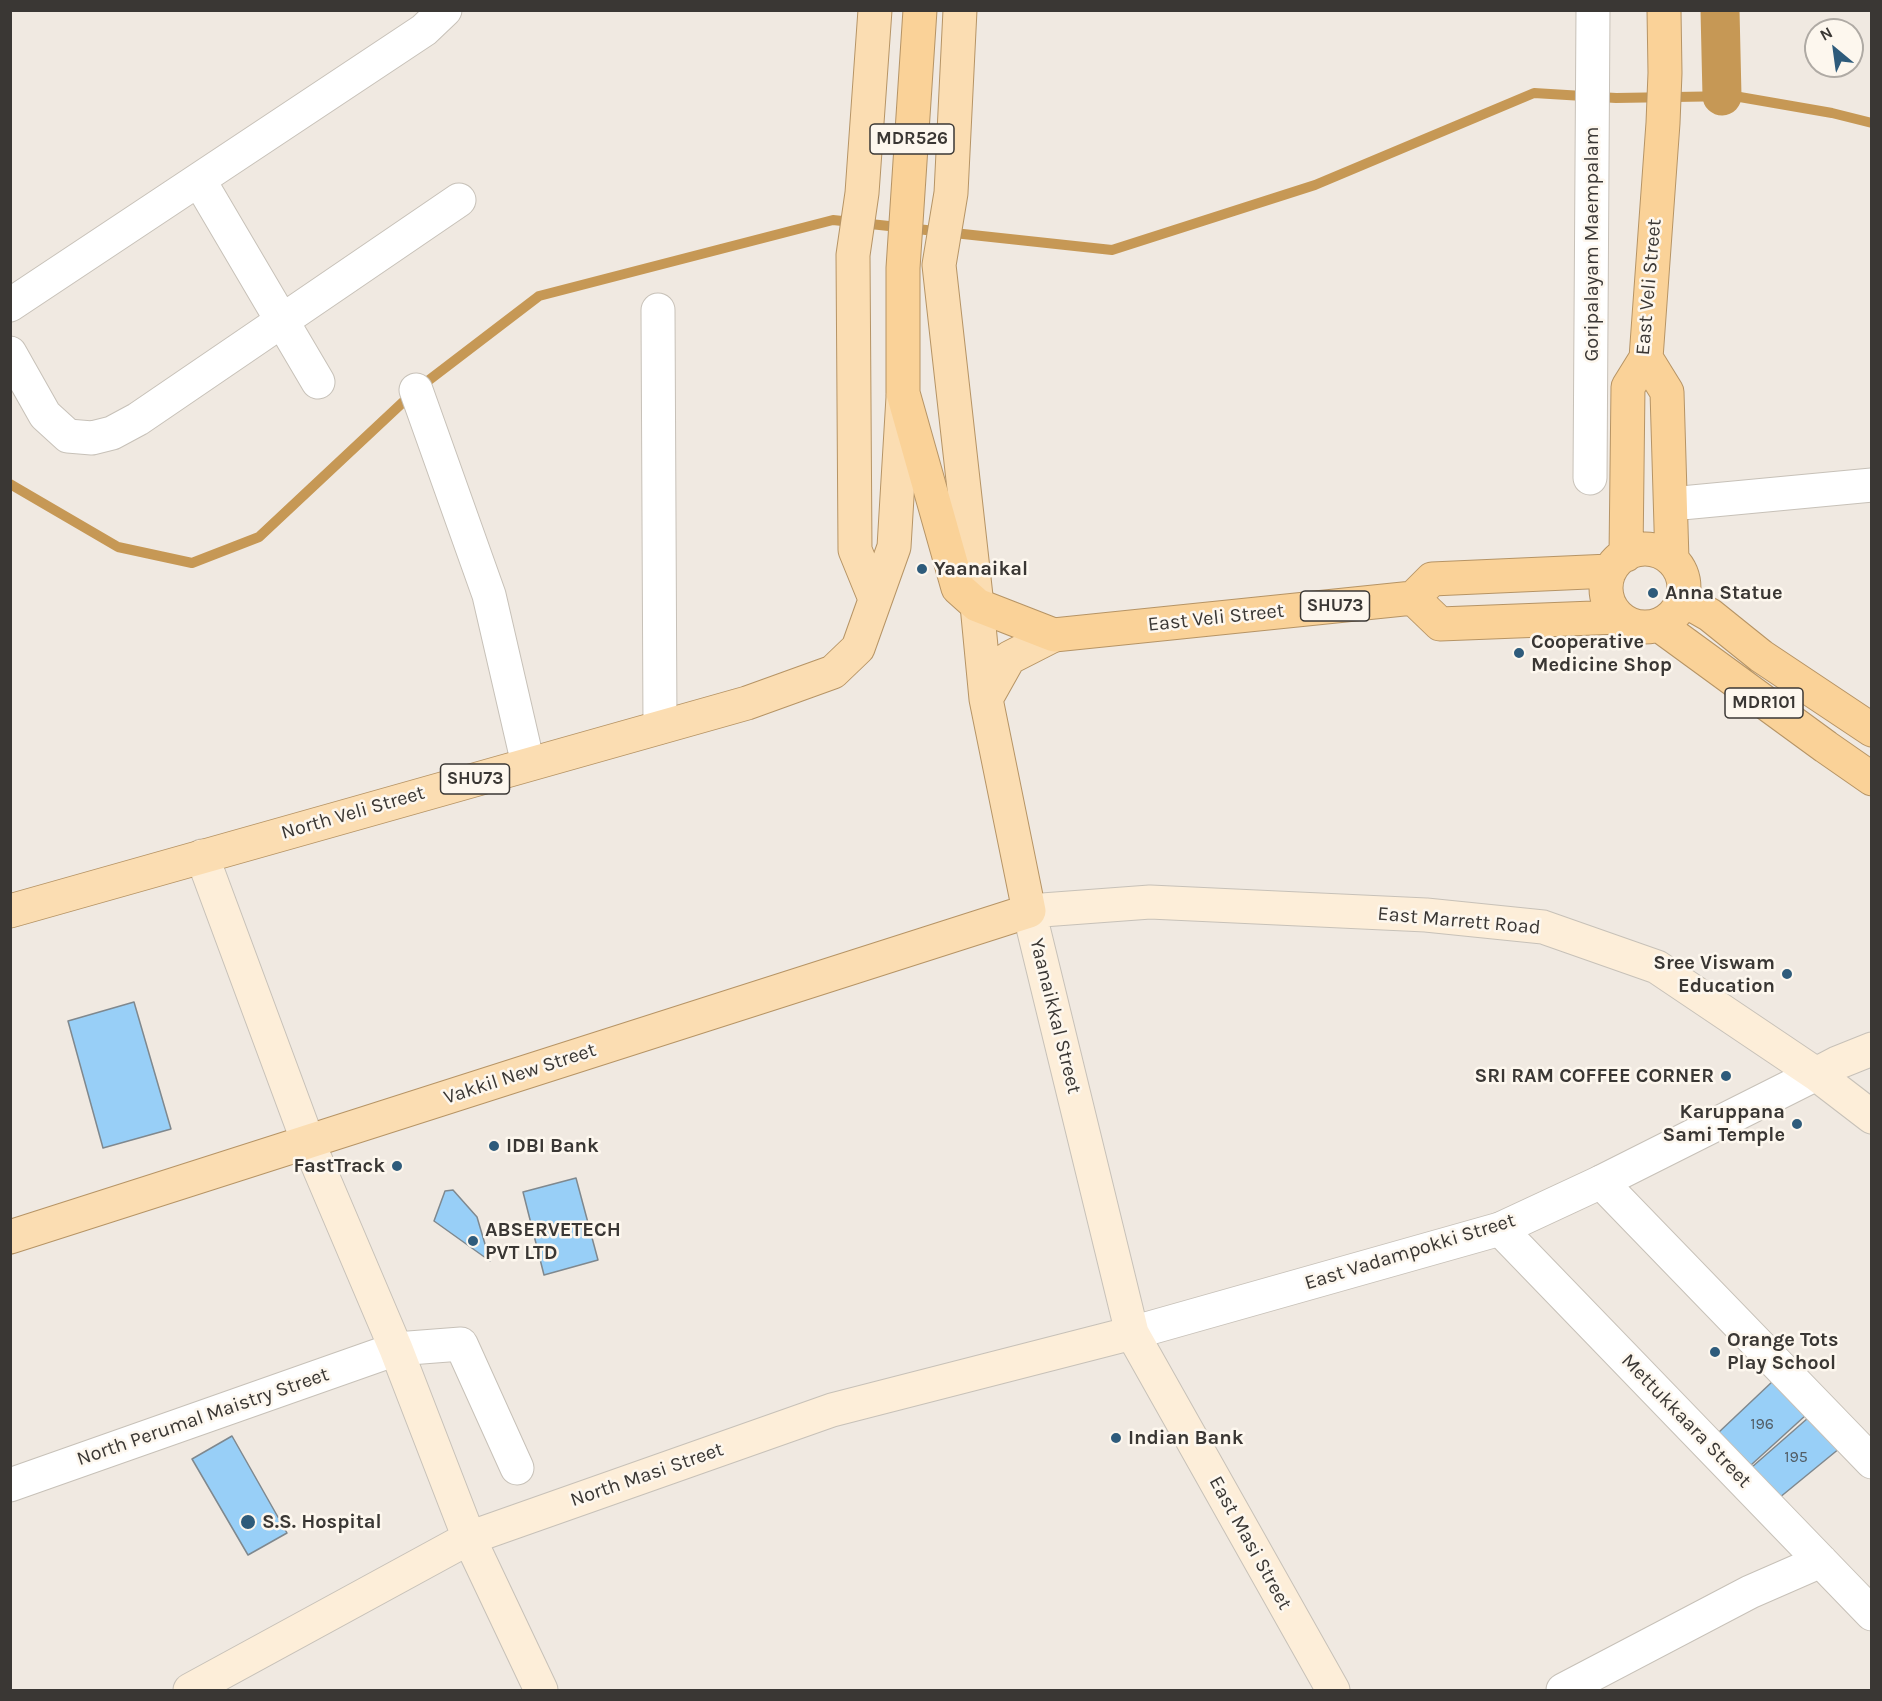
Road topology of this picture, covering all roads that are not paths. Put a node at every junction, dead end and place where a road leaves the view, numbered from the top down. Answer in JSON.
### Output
{"nodes":[{"id":1,"x":445,"y":10,"type":"edge"},
{"id":2,"x":875,"y":10,"type":"edge"},
{"id":3,"x":920,"y":10,"type":"edge"},
{"id":4,"x":960,"y":10,"type":"edge"},
{"id":5,"x":1593,"y":10,"type":"edge"},
{"id":6,"x":1664,"y":10,"type":"edge"},
{"id":7,"x":199,"y":180,"type":"junction"},
{"id":8,"x":459,"y":200,"type":"dead end"},
{"id":9,"x":10,"y":305,"type":"edge"},
{"id":10,"x":658,"y":310,"type":"dead end"},
{"id":11,"x":281,"y":320,"type":"junction"},
{"id":12,"x":10,"y":353,"type":"edge"},
{"id":13,"x":1646,"y":358,"type":"junction"},
{"id":14,"x":318,"y":382,"type":"dead end"},
{"id":15,"x":416,"y":390,"type":"dead end"},
{"id":16,"x":903,"y":393,"type":"junction"},
{"id":17,"x":1590,"y":478,"type":"dead end"},
{"id":18,"x":1872,"y":484,"type":"edge"},
{"id":19,"x":1671,"y":504,"type":"junction"},
{"id":20,"x":1672,"y":560,"type":"junction"},
{"id":21,"x":1618,"y":563,"type":"junction"},
{"id":22,"x":1413,"y":598,"type":"junction"},
{"id":23,"x":875,"y":599,"type":"junction"},
{"id":24,"x":1682,"y":599,"type":"junction"},
{"id":25,"x":977,"y":604,"type":"junction"},
{"id":26,"x":1619,"y":617,"type":"junction"},
{"id":27,"x":1659,"y":625,"type":"junction"},
{"id":28,"x":1054,"y":635,"type":"junction"},
{"id":29,"x":833,"y":672,"type":"joint"},
{"id":30,"x":986,"y":699,"type":"junction"},
{"id":31,"x":660,"y":727,"type":"junction"},
{"id":32,"x":1872,"y":730,"type":"edge"},
{"id":33,"x":528,"y":764,"type":"junction"},
{"id":34,"x":1872,"y":779,"type":"edge"},
{"id":35,"x":202,"y":856,"type":"junction"},
{"id":36,"x":10,"y":910,"type":"edge"},
{"id":37,"x":1029,"y":911,"type":"junction"},
{"id":38,"x":1872,"y":1049,"type":"edge"},
{"id":39,"x":1816,"y":1074,"type":"junction"},
{"id":40,"x":1872,"y":1117,"type":"edge"},
{"id":41,"x":309,"y":1142,"type":"junction"},
{"id":42,"x":1601,"y":1182,"type":"junction"},
{"id":43,"x":1500,"y":1229,"type":"junction"},
{"id":44,"x":10,"y":1237,"type":"edge"},
{"id":45,"x":1132,"y":1332,"type":"junction"},
{"id":46,"x":396,"y":1349,"type":"junction"},
{"id":47,"x":1872,"y":1462,"type":"edge"},
{"id":48,"x":517,"y":1468,"type":"dead end"},
{"id":49,"x":10,"y":1485,"type":"edge"},
{"id":50,"x":469,"y":1538,"type":"junction"},
{"id":51,"x":1821,"y":1561,"type":"junction"},
{"id":52,"x":1872,"y":1614,"type":"edge"},
{"id":53,"x":190,"y":1690,"type":"edge"},
{"id":54,"x":542,"y":1690,"type":"edge"},
{"id":55,"x":1333,"y":1690,"type":"edge"},
{"id":56,"x":1563,"y":1690,"type":"edge"}],
"edges":[{"from":1,"to":7,"type":"street"},
{"from":2,"to":23,"type":"main road"},
{"from":3,"to":16,"type":"highway","number":"MDR526"},
{"from":4,"to":25,"type":"main road","name":"Yaanaikkal Street"},
{"from":5,"to":17,"type":"street","name":"Goripalayam Maempalam"},
{"from":6,"to":13,"type":"highway","name":"East Veli Street"},
{"from":7,"to":9,"type":"street"},
{"from":7,"to":11,"type":"street"},
{"from":8,"to":11,"type":"street"},
{"from":10,"to":31,"type":"street"},
{"from":11,"to":12,"type":"street"},
{"from":11,"to":14,"type":"street"},
{"from":13,"to":19,"type":"highway"},
{"from":13,"to":21,"type":"highway","name":"East Veli Street"},
{"from":15,"to":33,"type":"street"},
{"from":16,"to":23,"type":"main road","number":"MDR526"},
{"from":16,"to":25,"type":"highway","number":"MDR526"},
{"from":18,"to":19,"type":"street"},
{"from":19,"to":20,"type":"highway"},
{"from":20,"to":21,"type":"highway"},
{"from":20,"to":24,"type":"highway"},
{"from":21,"to":22,"type":"highway"},
{"from":21,"to":26,"type":"highway"},
{"from":22,"to":26,"type":"highway"},
{"from":22,"to":28,"type":"highway","name":"East Veli Street","number":"SHU73"},
{"from":23,"to":29,"type":"main road","number":"MDR526"},
{"from":24,"to":27,"type":"highway"},
{"from":24,"to":32,"type":"highway","number":"MDR101"},
{"from":25,"to":28,"type":"highway","number":"MDR526"},
{"from":25,"to":30,"type":"main road","name":"Yaanaikkal Street"},
{"from":26,"to":27,"type":"highway"},
{"from":27,"to":34,"type":"highway","number":"MDR101"},
{"from":28,"to":30,"type":"main road","name":"East Veli Street","number":"SHU73"},
{"from":29,"to":31,"type":"main road","name":"North Veli Street","number":"SHU73"},
{"from":30,"to":37,"type":"main road","name":"Yaanaikkal Street"},
{"from":31,"to":33,"type":"main road","name":"North Veli Street","number":"SHU73"},
{"from":33,"to":35,"type":"main road","name":"North Veli Street","number":"SHU73"},
{"from":35,"to":36,"type":"main road","name":"North Veli Street","number":"SHU73"},
{"from":35,"to":41,"type":"main road"},
{"from":37,"to":39,"type":"main road","name":"East Marrett Road"},
{"from":37,"to":41,"type":"main road","name":"Vakkil New Street"},
{"from":37,"to":45,"type":"main road","name":"Yaanaikkal Street"},
{"from":38,"to":39,"type":"main road","name":"East Vadampokki Street"},
{"from":39,"to":40,"type":"main road","name":"East Marrett Road"},
{"from":39,"to":42,"type":"street","name":"East Vadampokki Street"},
{"from":41,"to":44,"type":"main road","name":"Vakkil New Street"},
{"from":41,"to":46,"type":"main road"},
{"from":42,"to":43,"type":"street","name":"East Vadampokki Street"},
{"from":42,"to":47,"type":"street"},
{"from":43,"to":45,"type":"street","name":"East Vadampokki Street"},
{"from":43,"to":51,"type":"street","name":"Mettukkaara Street"},
{"from":45,"to":50,"type":"main road","name":"North Masi Street"},
{"from":45,"to":55,"type":"main road","name":"East Masi Street"},
{"from":46,"to":48,"type":"street","name":"North Perumal Maistry Street"},
{"from":46,"to":49,"type":"street","name":"North Perumal Maistry Street"},
{"from":46,"to":50,"type":"main road"},
{"from":50,"to":53,"type":"main road","name":"North Masi Street"},
{"from":50,"to":54,"type":"main road"},
{"from":51,"to":52,"type":"street","name":"Mettukkaara Street"},
{"from":51,"to":56,"type":"street"}]}
